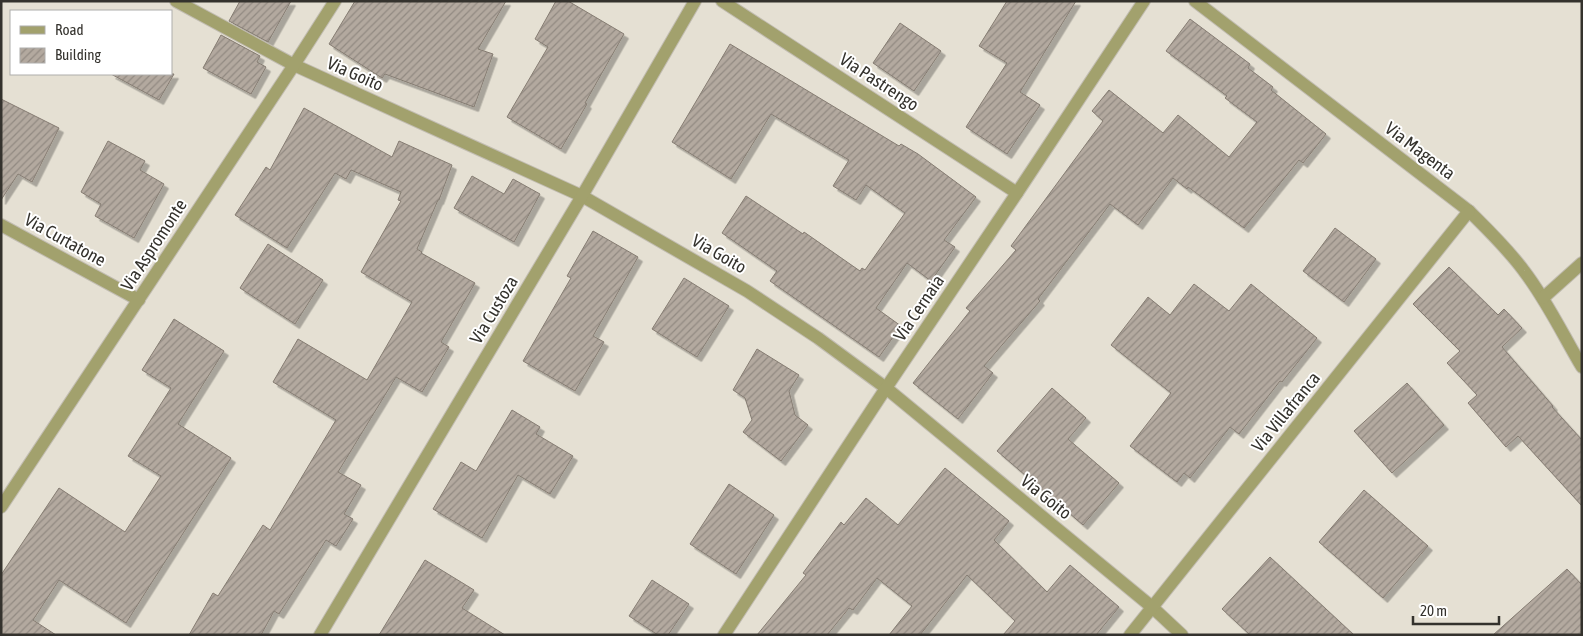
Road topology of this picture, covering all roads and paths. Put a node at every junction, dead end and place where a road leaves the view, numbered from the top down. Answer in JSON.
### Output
{"nodes":[{"id":1,"x":176,"y":1,"type":"edge"},
{"id":2,"x":335,"y":1,"type":"edge"},
{"id":3,"x":695,"y":1,"type":"edge"},
{"id":4,"x":722,"y":1,"type":"edge"},
{"id":5,"x":1144,"y":1,"type":"edge"},
{"id":6,"x":1195,"y":1,"type":"edge"},
{"id":7,"x":294,"y":66,"type":"junction"},
{"id":8,"x":1017,"y":193,"type":"junction"},
{"id":9,"x":582,"y":196,"type":"junction"},
{"id":10,"x":1469,"y":211,"type":"junction"},
{"id":11,"x":1,"y":225,"type":"edge"},
{"id":12,"x":1582,"y":263,"type":"edge"},
{"id":13,"x":1543,"y":298,"type":"junction"},
{"id":14,"x":139,"y":300,"type":"junction"},
{"id":15,"x":1582,"y":367,"type":"edge"},
{"id":16,"x":886,"y":388,"type":"junction"},
{"id":17,"x":1,"y":507,"type":"edge"},
{"id":18,"x":1152,"y":607,"type":"junction"},
{"id":19,"x":320,"y":635,"type":"edge"},
{"id":20,"x":724,"y":635,"type":"edge"},
{"id":21,"x":1130,"y":635,"type":"edge"},
{"id":22,"x":1182,"y":635,"type":"edge"}],
"edges":[{"from":1,"to":7,"type":"street","name":"Via Goito"},
{"from":2,"to":7,"type":"street","name":"Via Aspromonte"},
{"from":3,"to":9,"type":"street","name":"Via Custoza"},
{"from":4,"to":8,"type":"street","name":"Via Pastrengo"},
{"from":5,"to":8,"type":"street","name":"Via Cernaia"},
{"from":6,"to":10,"type":"street","name":"Via Magenta"},
{"from":7,"to":9,"type":"street","name":"Via Goito"},
{"from":7,"to":14,"type":"street","name":"Via Aspromonte"},
{"from":8,"to":16,"type":"street","name":"Via Cernaia"},
{"from":9,"to":16,"type":"street","name":"Via Goito"},
{"from":9,"to":19,"type":"street","name":"Via Custoza"},
{"from":10,"to":13,"type":"street","name":"Via Magenta"},
{"from":10,"to":18,"type":"street","name":"Via Villafranca"},
{"from":11,"to":14,"type":"street","name":"Via Curtatone"},
{"from":12,"to":13,"type":"street"},
{"from":13,"to":15,"type":"street","name":"Via Magenta"},
{"from":14,"to":17,"type":"street","name":"Via Aspromonte"},
{"from":16,"to":18,"type":"street","name":"Via Goito"},
{"from":16,"to":20,"type":"street","name":"Via Cernaia"},
{"from":18,"to":21,"type":"street","name":"Via Villafranca"},
{"from":18,"to":22,"type":"street","name":"Via Goito"}]}
